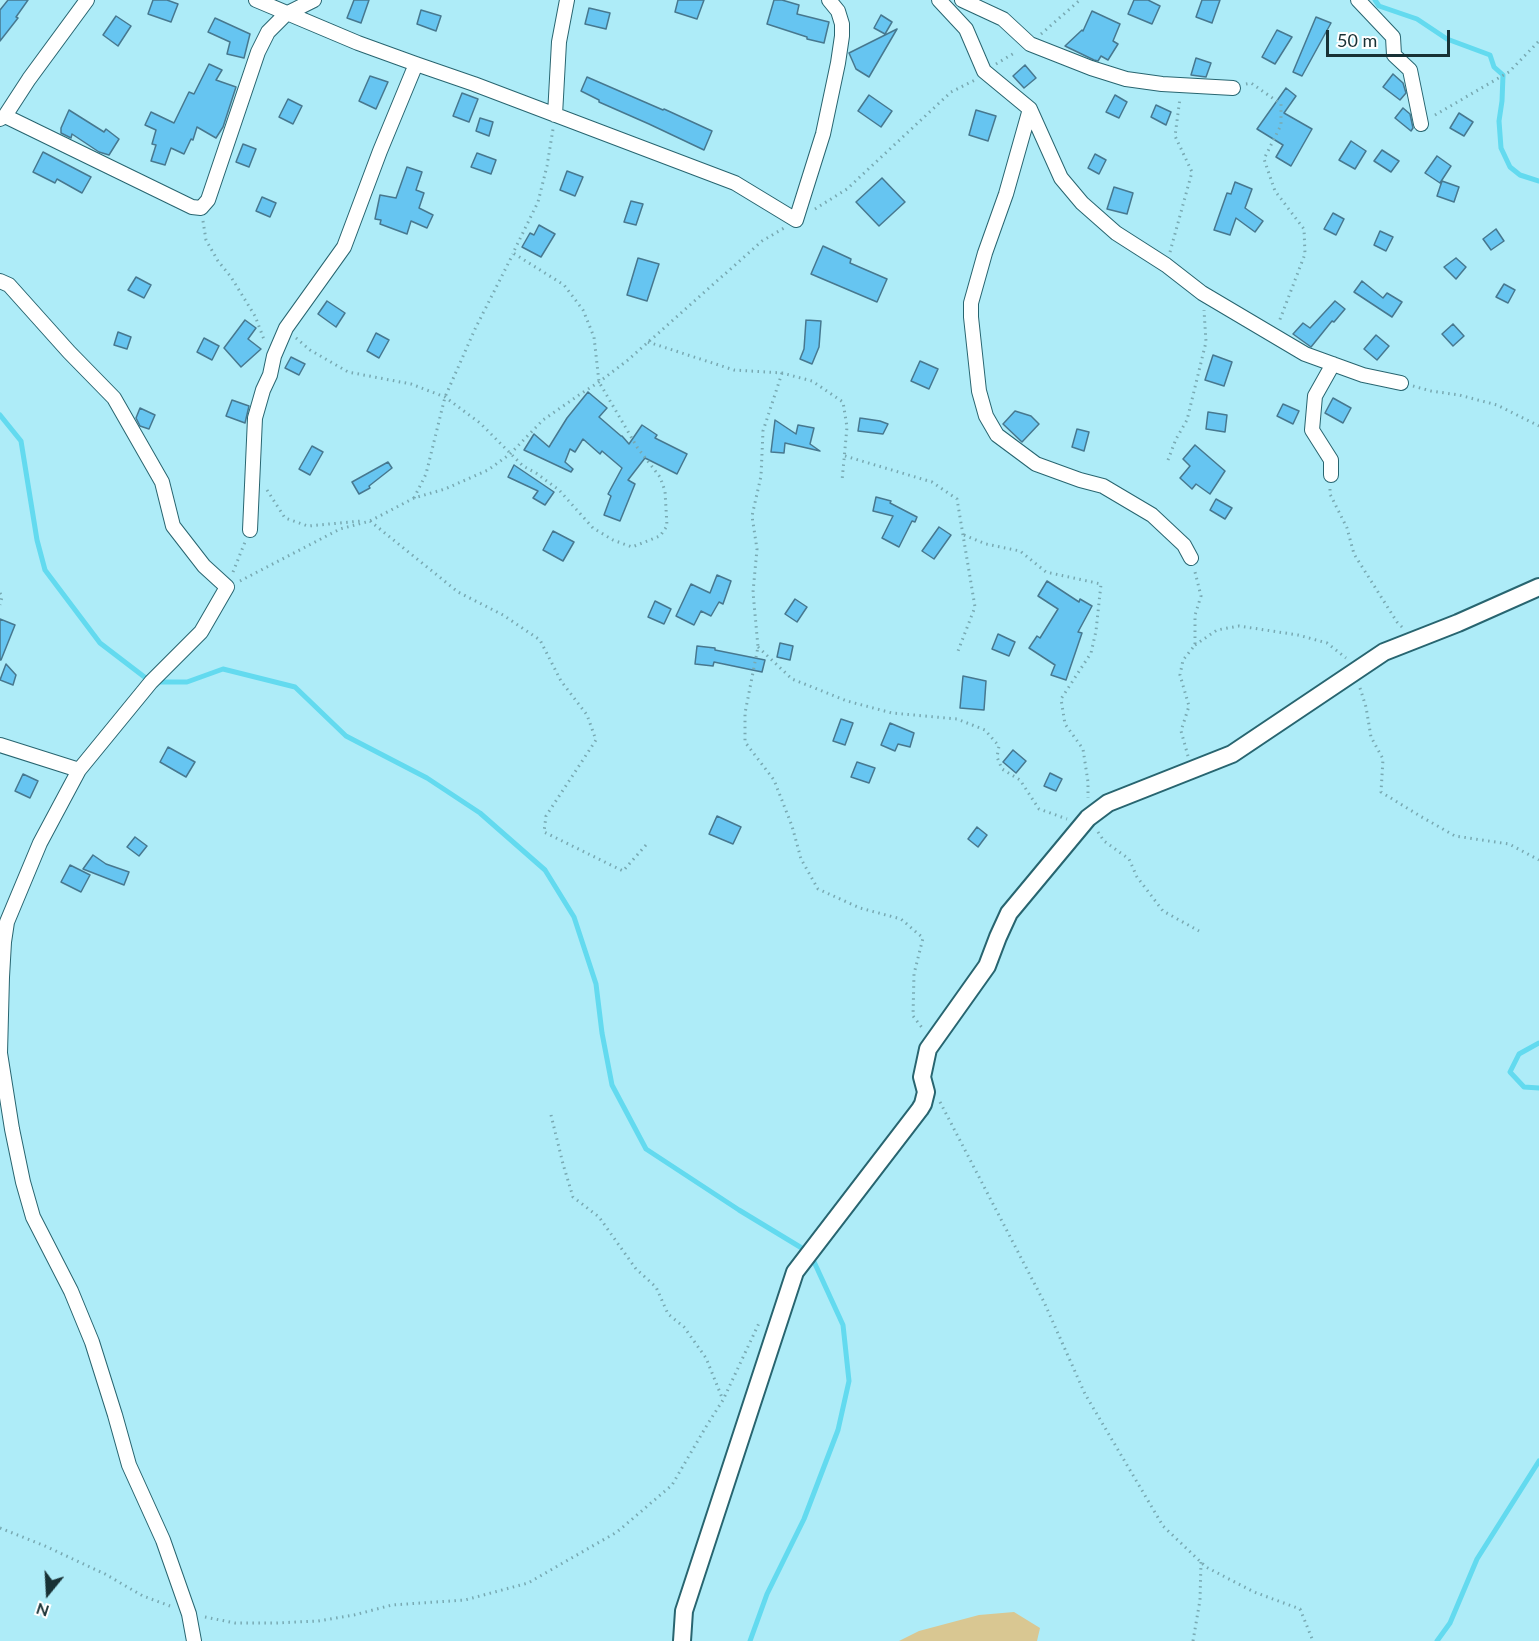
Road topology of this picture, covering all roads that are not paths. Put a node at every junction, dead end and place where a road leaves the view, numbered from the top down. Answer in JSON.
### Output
{"nodes":[{"id":1,"x":87,"y":0,"type":"edge"},
{"id":2,"x":256,"y":0,"type":"edge"},
{"id":3,"x":314,"y":0,"type":"edge"},
{"id":4,"x":567,"y":0,"type":"edge"},
{"id":5,"x":829,"y":0,"type":"edge"},
{"id":6,"x":939,"y":0,"type":"edge"},
{"id":7,"x":962,"y":0,"type":"edge"},
{"id":8,"x":1358,"y":0,"type":"edge"},
{"id":9,"x":286,"y":14,"type":"junction"},
{"id":10,"x":416,"y":64,"type":"junction"},
{"id":11,"x":1233,"y":88,"type":"road end"},
{"id":12,"x":1030,"y":109,"type":"junction"},
{"id":13,"x":555,"y":115,"type":"junction"},
{"id":14,"x":2,"y":118,"type":"edge"},
{"id":15,"x":1421,"y":124,"type":"road end"},
{"id":16,"x":0,"y":281,"type":"edge"},
{"id":17,"x":1333,"y":364,"type":"junction"},
{"id":18,"x":1401,"y":383,"type":"road end"},
{"id":19,"x":1331,"y":475,"type":"road end"},
{"id":20,"x":250,"y":530,"type":"road end"},
{"id":21,"x":1191,"y":558,"type":"road end"},
{"id":22,"x":1539,"y":587,"type":"edge"},
{"id":23,"x":0,"y":745,"type":"edge"},
{"id":24,"x":79,"y":770,"type":"junction"},
{"id":25,"x":4,"y":928,"type":"edge"},
{"id":26,"x":194,"y":1641,"type":"edge"},
{"id":27,"x":682,"y":1641,"type":"edge"}],
"edges":[{"from":1,"to":14,"type":"street"},
{"from":2,"to":9,"type":"street"},
{"from":3,"to":9,"type":"street"},
{"from":4,"to":13,"type":"street"},
{"from":5,"to":13,"type":"street"},
{"from":6,"to":12,"type":"street"},
{"from":7,"to":11,"type":"street"},
{"from":8,"to":15,"type":"street"},
{"from":9,"to":10,"type":"street"},
{"from":9,"to":14,"type":"street"},
{"from":10,"to":13,"type":"street"},
{"from":10,"to":20,"type":"street"},
{"from":12,"to":17,"type":"street"},
{"from":12,"to":21,"type":"street"},
{"from":16,"to":24,"type":"street"},
{"from":17,"to":18,"type":"street"},
{"from":17,"to":19,"type":"street"},
{"from":22,"to":27,"type":"street"},
{"from":23,"to":24,"type":"street"},
{"from":24,"to":25,"type":"street"},
{"from":25,"to":26,"type":"street"}]}
